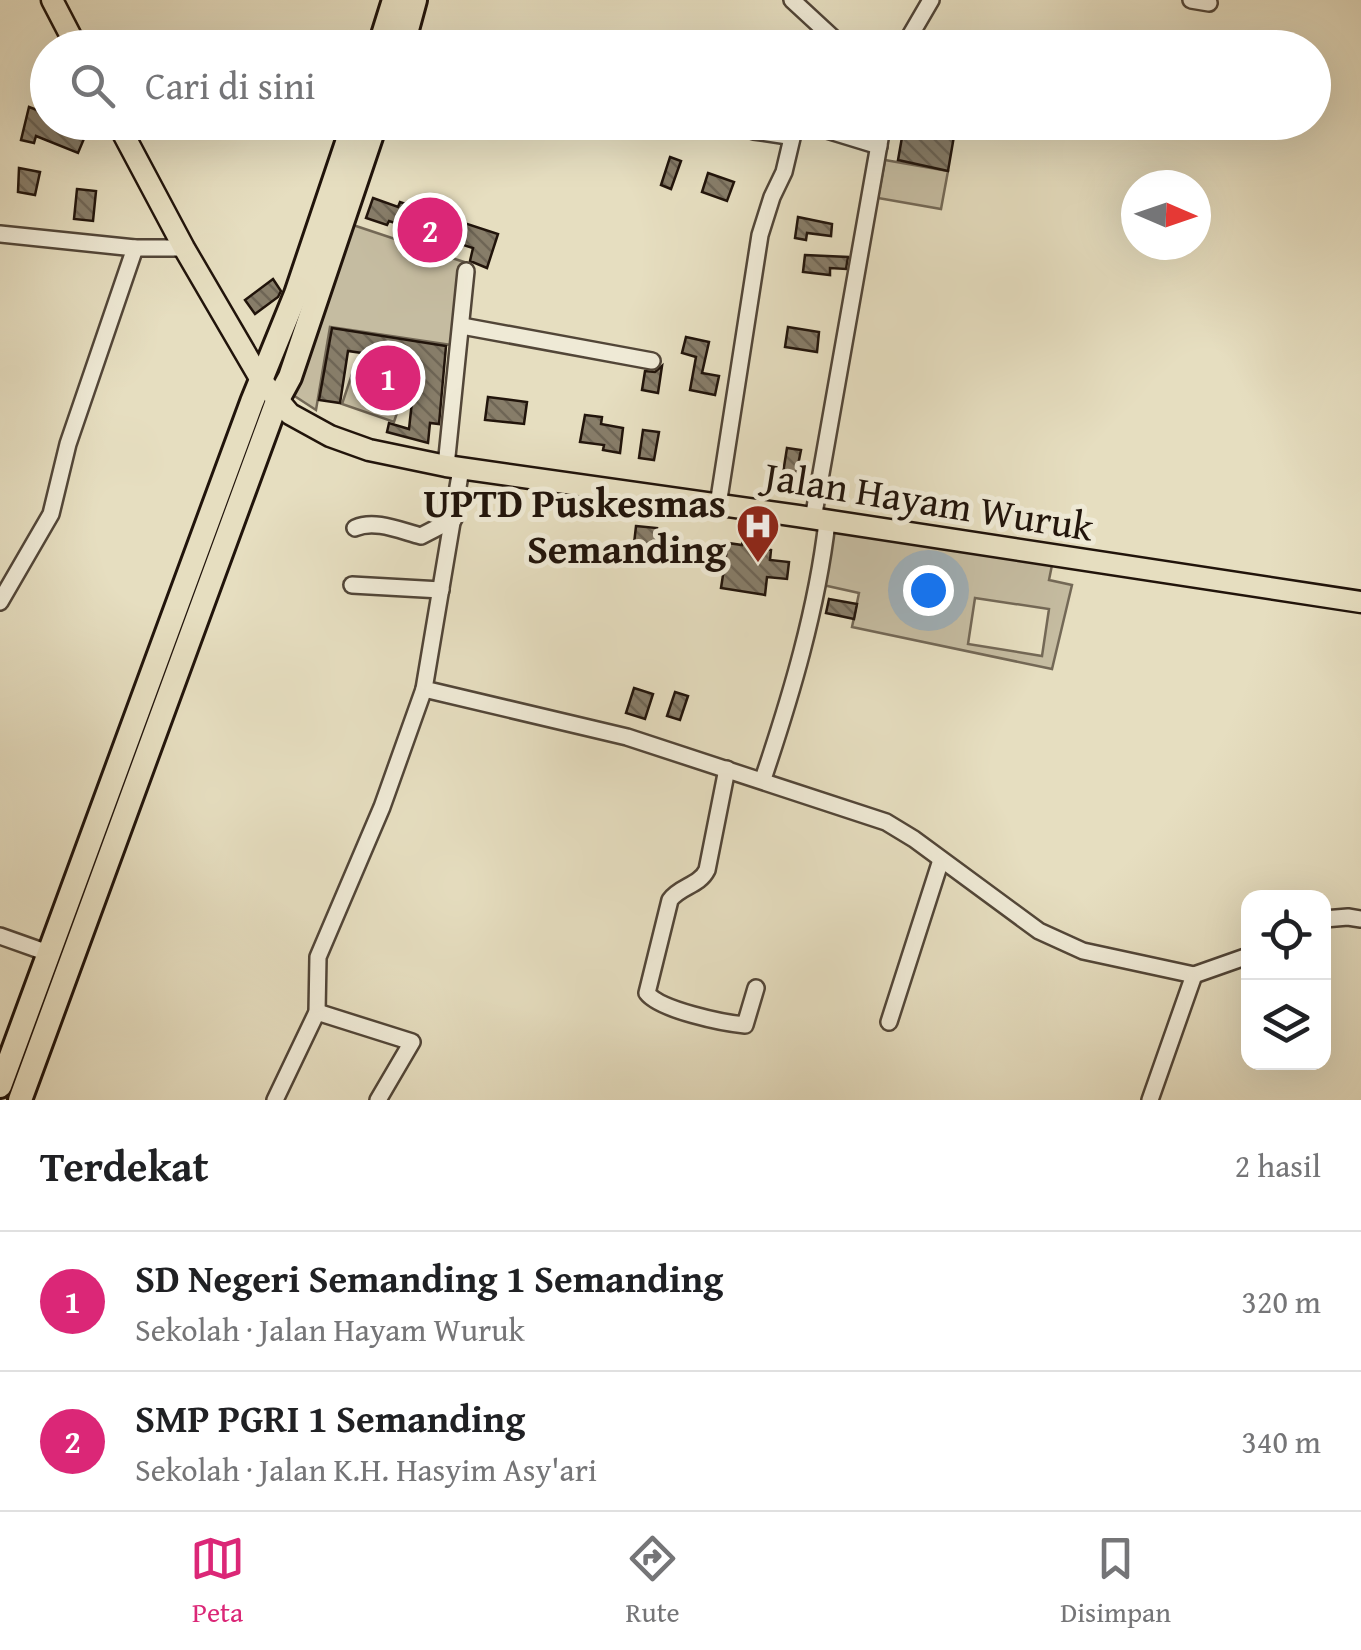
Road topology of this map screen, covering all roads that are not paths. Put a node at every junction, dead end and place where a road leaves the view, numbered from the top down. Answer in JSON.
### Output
{"nodes":[{"id":1,"x":52,"y":0,"type":"edge"},
{"id":2,"x":394,"y":0,"type":"edge"},
{"id":3,"x":415,"y":0,"type":"edge"},
{"id":4,"x":792,"y":0,"type":"edge"},
{"id":5,"x":930,"y":0,"type":"edge"},
{"id":6,"x":1191,"y":0,"type":"edge"},
{"id":7,"x":1209,"y":3,"type":"dead end"},
{"id":8,"x":68,"y":30,"type":"edge"},
{"id":9,"x":385,"y":30,"type":"edge"},
{"id":10,"x":407,"y":30,"type":"edge"},
{"id":11,"x":822,"y":30,"type":"edge"},
{"id":12,"x":913,"y":30,"type":"edge"},
{"id":13,"x":127,"y":140,"type":"edge"},
{"id":14,"x":348,"y":140,"type":"edge"},
{"id":15,"x":370,"y":140,"type":"edge"},
{"id":16,"x":797,"y":140,"type":"edge"},
{"id":17,"x":855,"y":140,"type":"edge"},
{"id":18,"x":880,"y":140,"type":"edge"},
{"id":19,"x":879,"y":146,"type":"junction"},
{"id":20,"x":0,"y":234,"type":"edge"},
{"id":21,"x":136,"y":248,"type":"junction"},
{"id":22,"x":184,"y":248,"type":"junction"},
{"id":23,"x":466,"y":271,"type":"dead end"},
{"id":24,"x":462,"y":326,"type":"junction"},
{"id":25,"x":652,"y":361,"type":"dead end"},
{"id":26,"x":269,"y":390,"type":"junction"},
{"id":27,"x":454,"y":468,"type":"junction"},
{"id":28,"x":718,"y":505,"type":"junction"},
{"id":29,"x":454,"y":519,"type":"junction"},
{"id":30,"x":820,"y":520,"type":"junction"},
{"id":31,"x":355,"y":528,"type":"dead end"},
{"id":32,"x":352,"y":585,"type":"dead end"},
{"id":33,"x":441,"y":590,"type":"junction"},
{"id":34,"x":0,"y":602,"type":"edge"},
{"id":35,"x":1361,"y":602,"type":"edge"},
{"id":36,"x":424,"y":689,"type":"junction"},
{"id":37,"x":727,"y":770,"type":"junction"},
{"id":38,"x":763,"y":779,"type":"junction"},
{"id":39,"x":941,"y":860,"type":"junction"},
{"id":40,"x":1331,"y":919,"type":"edge"},
{"id":41,"x":1361,"y":919,"type":"edge"},
{"id":42,"x":0,"y":936,"type":"edge"},
{"id":43,"x":48,"y":954,"type":"junction"},
{"id":44,"x":1241,"y":958,"type":"edge"},
{"id":45,"x":1194,"y":975,"type":"junction"},
{"id":46,"x":756,"y":988,"type":"dead end"},
{"id":47,"x":318,"y":1012,"type":"junction"},
{"id":48,"x":889,"y":1022,"type":"dead end"},
{"id":49,"x":0,"y":1086,"type":"edge"},
{"id":50,"x":20,"y":1100,"type":"edge"},
{"id":51,"x":276,"y":1100,"type":"edge"},
{"id":52,"x":378,"y":1100,"type":"edge"},
{"id":53,"x":1150,"y":1100,"type":"edge"}],
"edges":[{"from":1,"to":8,"type":"main road"},
{"from":2,"to":9,"type":"highway"},
{"from":3,"to":10,"type":"highway"},
{"from":4,"to":11,"type":"street"},
{"from":5,"to":12,"type":"street"},
{"from":6,"to":7,"type":"street"},
{"from":13,"to":22,"type":"main road"},
{"from":14,"to":26,"type":"highway"},
{"from":15,"to":26,"type":"highway"},
{"from":16,"to":28,"type":"street"},
{"from":17,"to":19,"type":"street"},
{"from":18,"to":19,"type":"street"},
{"from":19,"to":30,"type":"street"},
{"from":20,"to":21,"type":"street"},
{"from":21,"to":22,"type":"street"},
{"from":21,"to":34,"type":"street"},
{"from":22,"to":26,"type":"main road"},
{"from":23,"to":24,"type":"street"},
{"from":24,"to":25,"type":"street"},
{"from":24,"to":27,"type":"street"},
{"from":26,"to":27,"type":"main road","name":"Jalan Hayam Wuruk"},
{"from":26,"to":43,"type":"highway"},
{"from":26,"to":50,"type":"highway"},
{"from":27,"to":28,"type":"main road","name":"Jalan Hayam Wuruk"},
{"from":27,"to":29,"type":"street"},
{"from":28,"to":30,"type":"main road","name":"Jalan Hayam Wuruk"},
{"from":29,"to":31,"type":"street"},
{"from":29,"to":33,"type":"street"},
{"from":30,"to":35,"type":"main road","name":"Jalan Hayam Wuruk"},
{"from":30,"to":38,"type":"street"},
{"from":32,"to":33,"type":"street"},
{"from":33,"to":36,"type":"street"},
{"from":36,"to":37,"type":"street"},
{"from":36,"to":47,"type":"street"},
{"from":37,"to":38,"type":"street"},
{"from":37,"to":46,"type":"street"},
{"from":38,"to":39,"type":"street"},
{"from":39,"to":45,"type":"street"},
{"from":39,"to":48,"type":"street"},
{"from":40,"to":41,"type":"street"},
{"from":42,"to":43,"type":"street"},
{"from":43,"to":49,"type":"highway"},
{"from":44,"to":45,"type":"street"},
{"from":45,"to":53,"type":"street"},
{"from":47,"to":51,"type":"street"},
{"from":47,"to":52,"type":"street"}]}
